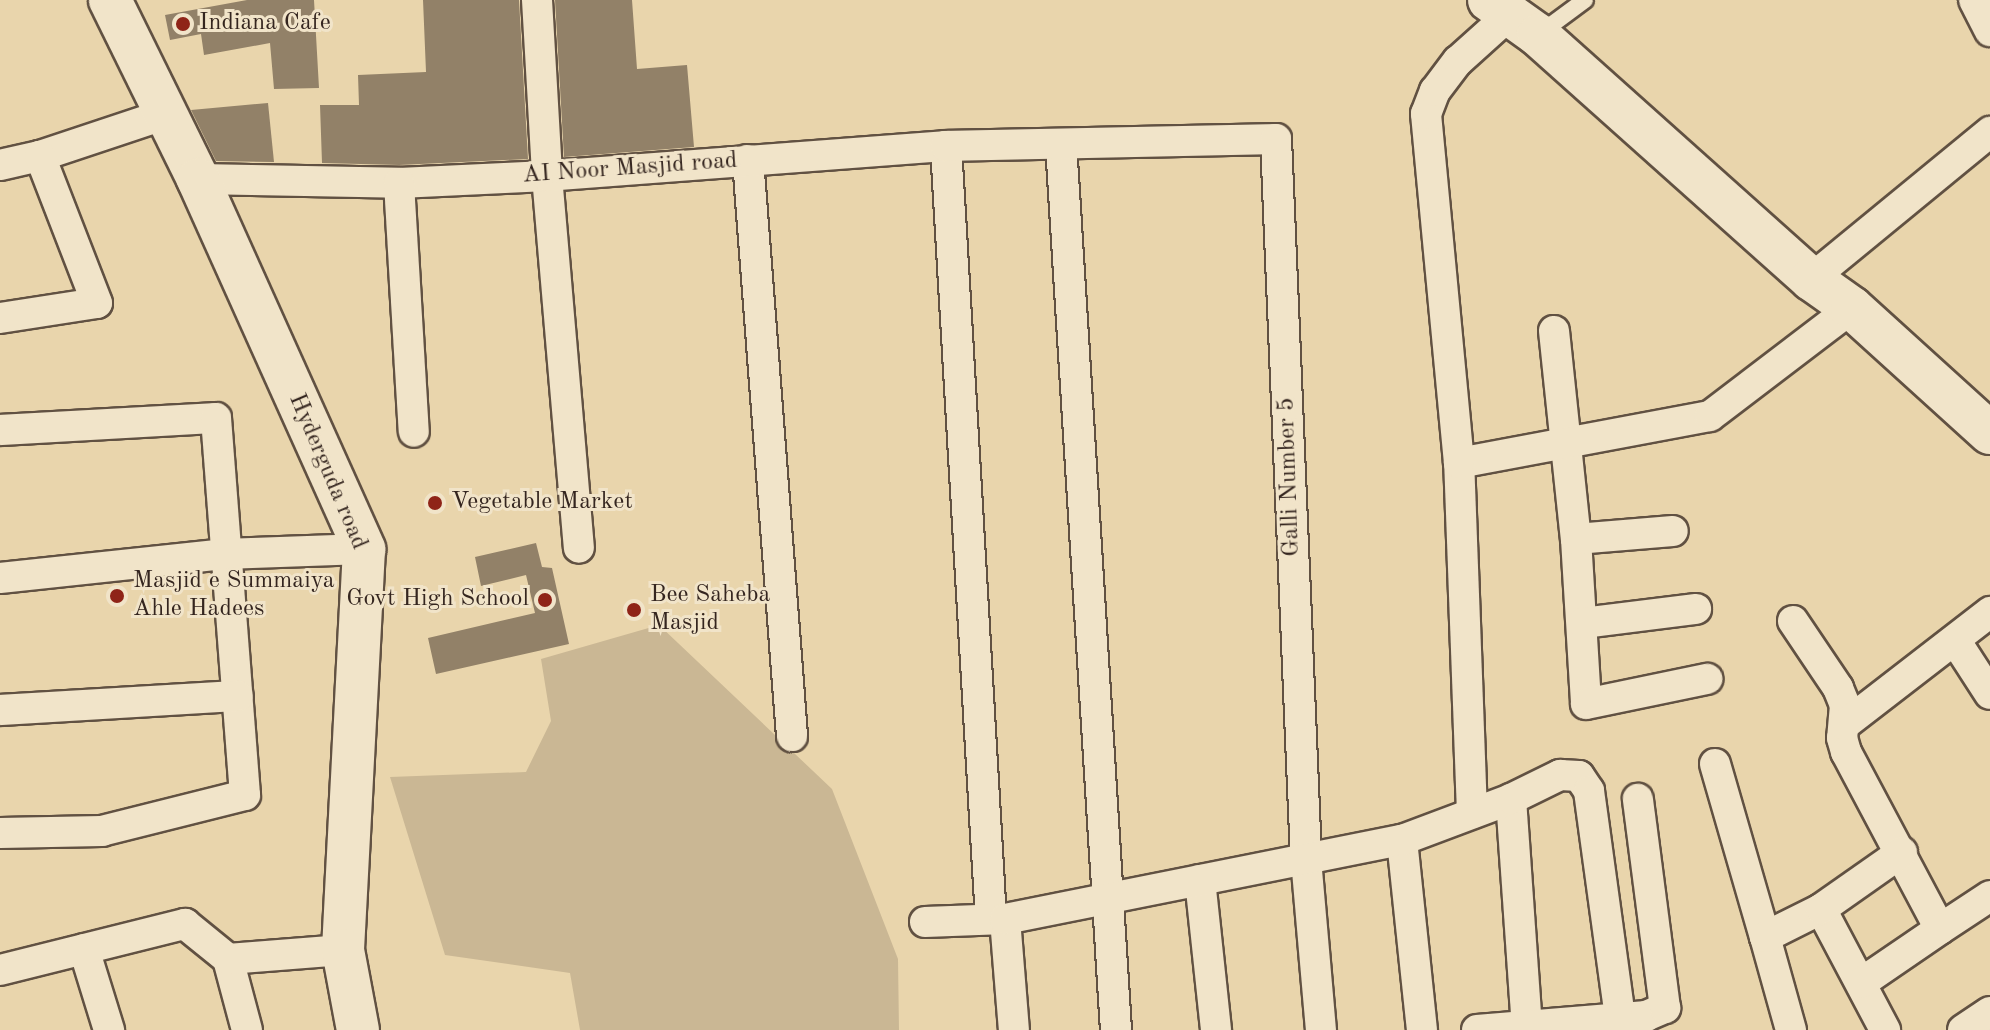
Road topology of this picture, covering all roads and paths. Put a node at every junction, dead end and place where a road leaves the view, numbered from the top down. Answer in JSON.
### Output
{"nodes":[{"id":1,"x":110,"y":0,"type":"edge"},
{"id":2,"x":537,"y":0,"type":"edge"},
{"id":3,"x":1585,"y":0,"type":"edge"},
{"id":4,"x":1974,"y":0,"type":"edge"},
{"id":5,"x":1512,"y":17,"type":"edge"},
{"id":6,"x":1990,"y":31,"type":"edge"},
{"id":7,"x":166,"y":114,"type":"junction"},
{"id":8,"x":1990,"y":132,"type":"edge"},
{"id":9,"x":1061,"y":144,"type":"junction"},
{"id":10,"x":946,"y":146,"type":"junction"},
{"id":11,"x":40,"y":156,"type":"junction"},
{"id":12,"x":748,"y":160,"type":"junction"},
{"id":13,"x":0,"y":165,"type":"edge"},
{"id":14,"x":547,"y":176,"type":"junction"},
{"id":15,"x":198,"y":179,"type":"junction"},
{"id":16,"x":399,"y":183,"type":"junction"},
{"id":17,"x":1811,"y":279,"type":"junction"},
{"id":18,"x":1852,"y":308,"type":"junction"},
{"id":19,"x":0,"y":318,"type":"edge"},
{"id":20,"x":1554,"y":331,"type":"dead end"},
{"id":21,"x":0,"y":430,"type":"edge"},
{"id":22,"x":414,"y":432,"type":"dead end"},
{"id":23,"x":1990,"y":433,"type":"edge"},
{"id":24,"x":1565,"y":445,"type":"junction"},
{"id":25,"x":1459,"y":463,"type":"junction"},
{"id":26,"x":1673,"y":531,"type":"dead end"},
{"id":27,"x":1576,"y":539,"type":"junction"},
{"id":28,"x":579,"y":548,"type":"dead end"},
{"id":29,"x":364,"y":549,"type":"junction"},
{"id":30,"x":224,"y":554,"type":"junction"},
{"id":31,"x":0,"y":578,"type":"edge"},
{"id":32,"x":1696,"y":609,"type":"dead end"},
{"id":33,"x":1990,"y":612,"type":"edge"},
{"id":34,"x":1793,"y":621,"type":"dead end"},
{"id":35,"x":1583,"y":623,"type":"junction"},
{"id":36,"x":1955,"y":640,"type":"junction"},
{"id":37,"x":1707,"y":679,"type":"dead end"},
{"id":38,"x":1990,"y":694,"type":"edge"},
{"id":39,"x":238,"y":696,"type":"junction"},
{"id":40,"x":0,"y":710,"type":"edge"},
{"id":41,"x":1844,"y":725,"type":"junction"},
{"id":42,"x":792,"y":736,"type":"dead end"},
{"id":43,"x":1715,"y":764,"type":"dead end"},
{"id":44,"x":1511,"y":799,"type":"junction"},
{"id":45,"x":1638,"y":799,"type":"dead end"},
{"id":46,"x":1472,"y":813,"type":"junction"},
{"id":47,"x":0,"y":833,"type":"edge"},
{"id":48,"x":1402,"y":840,"type":"junction"},
{"id":49,"x":1902,"y":852,"type":"junction"},
{"id":50,"x":1306,"y":859,"type":"junction"},
{"id":51,"x":1200,"y":880,"type":"junction"},
{"id":52,"x":1990,"y":896,"type":"edge"},
{"id":53,"x":1108,"y":899,"type":"junction"},
{"id":54,"x":1821,"y":909,"type":"junction"},
{"id":55,"x":998,"y":919,"type":"junction"},
{"id":56,"x":925,"y":922,"type":"dead end"},
{"id":57,"x":1940,"y":929,"type":"junction"},
{"id":58,"x":1765,"y":937,"type":"junction"},
{"id":59,"x":84,"y":949,"type":"junction"},
{"id":60,"x":343,"y":950,"type":"junction"},
{"id":61,"x":228,"y":959,"type":"junction"},
{"id":62,"x":0,"y":970,"type":"edge"},
{"id":63,"x":1861,"y":983,"type":"junction"},
{"id":64,"x":1990,"y":1012,"type":"edge"},
{"id":65,"x":1638,"y":1021,"type":"edge"},
{"id":66,"x":1527,"y":1028,"type":"edge"},
{"id":67,"x":109,"y":1030,"type":"edge"},
{"id":68,"x":247,"y":1030,"type":"edge"},
{"id":69,"x":358,"y":1030,"type":"edge"},
{"id":70,"x":1014,"y":1030,"type":"edge"},
{"id":71,"x":1116,"y":1030,"type":"edge"},
{"id":72,"x":1216,"y":1030,"type":"edge"},
{"id":73,"x":1321,"y":1030,"type":"edge"},
{"id":74,"x":1422,"y":1030,"type":"edge"},
{"id":75,"x":1477,"y":1030,"type":"edge"},
{"id":76,"x":1791,"y":1030,"type":"edge"},
{"id":77,"x":1885,"y":1030,"type":"edge"},
{"id":78,"x":1963,"y":1030,"type":"edge"}],
"edges":[{"from":1,"to":7,"type":"street","name":"Hyderguda road"},
{"from":2,"to":14,"type":"street"},
{"from":3,"to":5,"type":"lane"},
{"from":4,"to":6,"type":"street"},
{"from":5,"to":17,"type":"street"},
{"from":5,"to":25,"type":"street"},
{"from":7,"to":11,"type":"street"},
{"from":7,"to":15,"type":"street","name":"Hyderguda road"},
{"from":8,"to":17,"type":"street"},
{"from":9,"to":10,"type":"street","name":"AI Noor Masjid road"},
{"from":9,"to":50,"type":"street","name":"Galli Number 5"},
{"from":9,"to":53,"type":"street"},
{"from":10,"to":12,"type":"street","name":"AI Noor Masjid road"},
{"from":10,"to":55,"type":"street"},
{"from":11,"to":13,"type":"street"},
{"from":11,"to":19,"type":"street"},
{"from":12,"to":14,"type":"street","name":"AI Noor Masjid road"},
{"from":12,"to":42,"type":"street"},
{"from":14,"to":16,"type":"street","name":"AI Noor Masjid road"},
{"from":14,"to":28,"type":"street"},
{"from":15,"to":16,"type":"street","name":"AI Noor Masjid road"},
{"from":15,"to":29,"type":"street","name":"Hyderguda road"},
{"from":16,"to":22,"type":"street"},
{"from":17,"to":18,"type":"street"},
{"from":18,"to":23,"type":"street"},
{"from":18,"to":24,"type":"street"},
{"from":20,"to":24,"type":"street"},
{"from":21,"to":30,"type":"street"},
{"from":24,"to":25,"type":"street"},
{"from":24,"to":27,"type":"street"},
{"from":25,"to":46,"type":"street"},
{"from":26,"to":27,"type":"street"},
{"from":27,"to":35,"type":"street"},
{"from":29,"to":30,"type":"street"},
{"from":29,"to":60,"type":"street","name":"Hyderguda road"},
{"from":30,"to":31,"type":"street"},
{"from":30,"to":39,"type":"street"},
{"from":32,"to":35,"type":"street"},
{"from":33,"to":36,"type":"street"},
{"from":34,"to":41,"type":"street"},
{"from":35,"to":37,"type":"street"},
{"from":36,"to":38,"type":"street"},
{"from":36,"to":41,"type":"street"},
{"from":39,"to":40,"type":"street"},
{"from":39,"to":47,"type":"street"},
{"from":41,"to":49,"type":"street"},
{"from":43,"to":58,"type":"street"},
{"from":44,"to":46,"type":"street"},
{"from":44,"to":65,"type":"street"},
{"from":44,"to":66,"type":"street"},
{"from":45,"to":65,"type":"street"},
{"from":46,"to":48,"type":"street"},
{"from":48,"to":50,"type":"street"},
{"from":48,"to":74,"type":"street"},
{"from":49,"to":54,"type":"street"},
{"from":49,"to":57,"type":"street"},
{"from":50,"to":51,"type":"street"},
{"from":50,"to":73,"type":"street","name":"Galli Number 5"},
{"from":51,"to":53,"type":"street"},
{"from":51,"to":72,"type":"street"},
{"from":52,"to":57,"type":"street"},
{"from":53,"to":55,"type":"street"},
{"from":53,"to":71,"type":"street"},
{"from":54,"to":58,"type":"street"},
{"from":54,"to":63,"type":"street"},
{"from":55,"to":56,"type":"street"},
{"from":55,"to":70,"type":"street"},
{"from":57,"to":63,"type":"street"},
{"from":58,"to":76,"type":"street"},
{"from":59,"to":61,"type":"street"},
{"from":59,"to":62,"type":"street"},
{"from":59,"to":67,"type":"street"},
{"from":60,"to":61,"type":"street"},
{"from":60,"to":69,"type":"street","name":"Hyderguda road"},
{"from":61,"to":68,"type":"street"},
{"from":63,"to":77,"type":"street"},
{"from":64,"to":78,"type":"street"},
{"from":65,"to":66,"type":"street"},
{"from":66,"to":75,"type":"street"}]}
